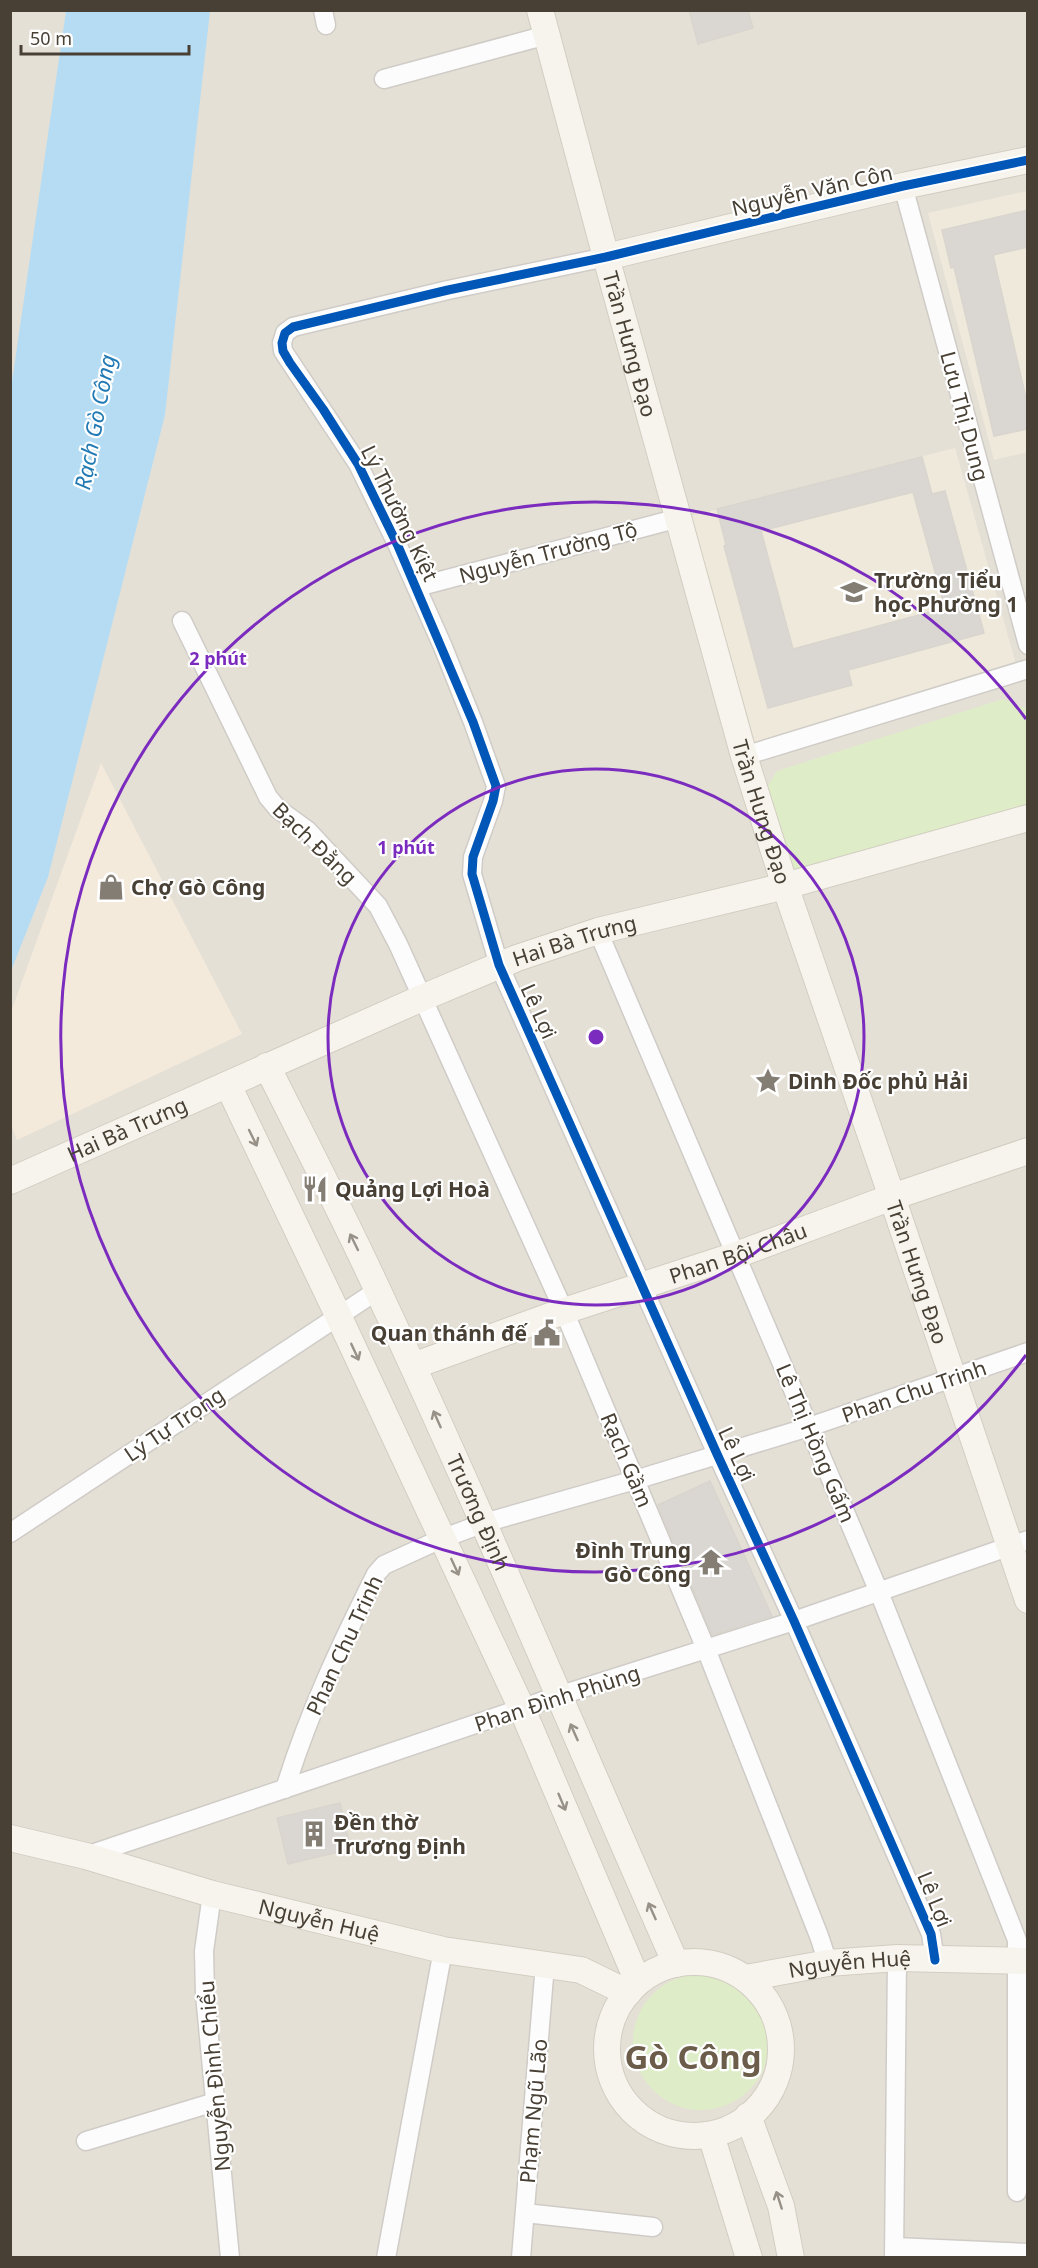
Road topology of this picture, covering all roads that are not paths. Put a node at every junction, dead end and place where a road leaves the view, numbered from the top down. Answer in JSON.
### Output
{"nodes":[{"id":1,"x":540,"y":10,"type":"edge"},
{"id":2,"x":547,"y":35,"type":"junction"},
{"id":3,"x":384,"y":79,"type":"dead end"},
{"id":4,"x":1028,"y":160,"type":"edge"},
{"id":5,"x":903,"y":186,"type":"junction"},
{"id":6,"x":606,"y":257,"type":"junction"},
{"id":7,"x":678,"y":518,"type":"junction"},
{"id":8,"x":417,"y":587,"type":"junction"},
{"id":9,"x":182,"y":621,"type":"dead end"},
{"id":10,"x":1028,"y":645,"type":"edge"},
{"id":11,"x":1028,"y":669,"type":"edge"},
{"id":12,"x":744,"y":756,"type":"junction"},
{"id":13,"x":1028,"y":818,"type":"edge"},
{"id":14,"x":785,"y":886,"type":"junction"},
{"id":15,"x":598,"y":932,"type":"junction"},
{"id":16,"x":499,"y":965,"type":"junction"},
{"id":17,"x":422,"y":998,"type":"junction"},
{"id":18,"x":267,"y":1066,"type":"junction"},
{"id":19,"x":228,"y":1085,"type":"junction"},
{"id":20,"x":1028,"y":1151,"type":"edge"},
{"id":21,"x":10,"y":1181,"type":"edge"},
{"id":22,"x":892,"y":1197,"type":"junction"},
{"id":23,"x":736,"y":1255,"type":"junction"},
{"id":24,"x":642,"y":1285,"type":"junction"},
{"id":25,"x":378,"y":1290,"type":"junction"},
{"id":26,"x":564,"y":1311,"type":"junction"},
{"id":27,"x":338,"y":1315,"type":"junction"},
{"id":28,"x":1028,"y":1352,"type":"edge"},
{"id":29,"x":413,"y":1366,"type":"junction"},
{"id":30,"x":952,"y":1379,"type":"junction"},
{"id":31,"x":809,"y":1427,"type":"junction"},
{"id":32,"x":717,"y":1454,"type":"junction"},
{"id":33,"x":635,"y":1480,"type":"junction"},
{"id":34,"x":484,"y":1523,"type":"junction"},
{"id":35,"x":10,"y":1533,"type":"edge"},
{"id":36,"x":441,"y":1539,"type":"junction"},
{"id":37,"x":1018,"y":1543,"type":"edge"},
{"id":38,"x":879,"y":1592,"type":"junction"},
{"id":39,"x":1028,"y":1600,"type":"edge"},
{"id":40,"x":794,"y":1621,"type":"junction"},
{"id":41,"x":706,"y":1649,"type":"junction"},
{"id":42,"x":558,"y":1696,"type":"junction"},
{"id":43,"x":522,"y":1709,"type":"junction"},
{"id":44,"x":285,"y":1789,"type":"junction"},
{"id":45,"x":10,"y":1838,"type":"edge"},
{"id":46,"x":86,"y":1856,"type":"junction"},
{"id":47,"x":212,"y":1894,"type":"junction"},
{"id":48,"x":442,"y":1950,"type":"junction"},
{"id":49,"x":897,"y":1958,"type":"junction"},
{"id":50,"x":935,"y":1960,"type":"junction"},
{"id":51,"x":1022,"y":1961,"type":"edge"},
{"id":52,"x":828,"y":1962,"type":"junction"},
{"id":53,"x":546,"y":1964,"type":"junction"},
{"id":54,"x":676,"y":1964,"type":"junction"},
{"id":55,"x":746,"y":1978,"type":"junction"},
{"id":56,"x":633,"y":1988,"type":"junction"},
{"id":57,"x":215,"y":2102,"type":"junction"},
{"id":58,"x":748,"y":2116,"type":"junction"},
{"id":59,"x":711,"y":2135,"type":"junction"},
{"id":60,"x":86,"y":2141,"type":"dead end"},
{"id":61,"x":1017,"y":2192,"type":"dead end"},
{"id":62,"x":525,"y":2213,"type":"junction"},
{"id":63,"x":653,"y":2228,"type":"dead end"},
{"id":64,"x":895,"y":2252,"type":"edge"},
{"id":65,"x":1028,"y":2253,"type":"edge"},
{"id":66,"x":230,"y":2258,"type":"edge"},
{"id":67,"x":386,"y":2258,"type":"edge"},
{"id":68,"x":521,"y":2258,"type":"edge"},
{"id":69,"x":749,"y":2258,"type":"edge"},
{"id":70,"x":791,"y":2258,"type":"edge"}],
"edges":[{"from":1,"to":2,"type":"street","name":"Trần Hưng Đạo"},
{"from":2,"to":3,"type":"street"},
{"from":2,"to":6,"type":"street","name":"Trần Hưng Đạo"},
{"from":4,"to":5,"type":"street","name":"Nguyễn Văn Côn"},
{"from":5,"to":6,"type":"street","name":"Nguyễn Văn Côn"},
{"from":5,"to":10,"type":"street","name":"Lưu Thị Dung"},
{"from":6,"to":7,"type":"street","name":"Trần Hưng Đạo"},
{"from":6,"to":8,"type":"street","name":"Lý Thường Kiệt"},
{"from":7,"to":8,"type":"street","name":"Nguyễn Trường Tộ"},
{"from":7,"to":12,"type":"street","name":"Trần Hưng Đạo"},
{"from":8,"to":16,"type":"street","name":"Lý Thường Kiệt"},
{"from":9,"to":17,"type":"street","name":"Bạch Đằng"},
{"from":11,"to":12,"type":"street"},
{"from":12,"to":14,"type":"street","name":"Trần Hưng Đạo"},
{"from":13,"to":14,"type":"street","name":"Hai Bà Trưng"},
{"from":14,"to":15,"type":"street","name":"Hai Bà Trưng"},
{"from":14,"to":22,"type":"street","name":"Trần Hưng Đạo"},
{"from":15,"to":16,"type":"street","name":"Hai Bà Trưng"},
{"from":15,"to":23,"type":"street","name":"Lê Thị Hồng Gấm"},
{"from":16,"to":17,"type":"street","name":"Hai Bà Trưng"},
{"from":16,"to":24,"type":"street","name":"Lê Lợi"},
{"from":17,"to":18,"type":"street","name":"Hai Bà Trưng"},
{"from":17,"to":26,"type":"street","name":"Rạch Gầm"},
{"from":18,"to":19,"type":"street","name":"Hai Bà Trưng"},
{"from":25,"to":18,"type":"street","name":"Trương Định","one_way":true},
{"from":19,"to":21,"type":"street","name":"Hai Bà Trưng"},
{"from":19,"to":27,"type":"street","name":"Trương Định","one_way":true},
{"from":20,"to":22,"type":"street","name":"Phan Bội Châu"},
{"from":22,"to":23,"type":"street","name":"Phan Bội Châu"},
{"from":22,"to":30,"type":"street","name":"Trần Hưng Đạo"},
{"from":23,"to":24,"type":"street","name":"Phan Bội Châu"},
{"from":23,"to":31,"type":"street","name":"Lê Thị Hồng Gấm"},
{"from":24,"to":26,"type":"street","name":"Phan Bội Châu"},
{"from":24,"to":32,"type":"street","name":"Lê Lợi"},
{"from":25,"to":27,"type":"street","name":"Lý Tự Trọng"},
{"from":25,"to":29,"type":"street","name":"Trương Định"},
{"from":26,"to":29,"type":"street","name":"Phan Bội Châu"},
{"from":26,"to":33,"type":"street","name":"Rạch Gầm"},
{"from":27,"to":35,"type":"street","name":"Lý Tự Trọng"},
{"from":27,"to":36,"type":"street","name":"Trương Định","one_way":true},
{"from":28,"to":30,"type":"street","name":"Phan Chu Trinh"},
{"from":34,"to":29,"type":"street","name":"Trương Định","one_way":true},
{"from":30,"to":31,"type":"street","name":"Phan Chu Trinh"},
{"from":30,"to":37,"type":"street","name":"Trần Hưng Đạo"},
{"from":31,"to":32,"type":"street","name":"Phan Chu Trinh"},
{"from":31,"to":38,"type":"street","name":"Lê Thị Hồng Gấm"},
{"from":32,"to":33,"type":"street","name":"Phan Chu Trinh"},
{"from":32,"to":40,"type":"street","name":"Lê Lợi"},
{"from":33,"to":34,"type":"street","name":"Phan Chu Trinh"},
{"from":33,"to":41,"type":"street","name":"Rạch Gầm"},
{"from":34,"to":36,"type":"street","name":"Phan Chu Trinh"},
{"from":34,"to":42,"type":"street","name":"Trương Định"},
{"from":36,"to":43,"type":"street","name":"Trương Định","one_way":true},
{"from":36,"to":44,"type":"street","name":"Phan Chu Trinh"},
{"from":37,"to":38,"type":"street","name":"Phan Đình Phùng"},
{"from":37,"to":39,"type":"street","name":"Trần Hưng Đạo"},
{"from":38,"to":40,"type":"street","name":"Phan Đình Phùng"},
{"from":38,"to":51,"type":"street","name":"Lê Thị Hồng Gấm"},
{"from":40,"to":41,"type":"street","name":"Phan Đình Phùng"},
{"from":40,"to":50,"type":"street","name":"Lê Lợi"},
{"from":41,"to":42,"type":"street","name":"Phan Đình Phùng"},
{"from":41,"to":52,"type":"street","name":"Rạch Gầm"},
{"from":42,"to":43,"type":"street","name":"Phan Đình Phùng"},
{"from":54,"to":42,"type":"street","name":"Trương Định","one_way":true},
{"from":43,"to":44,"type":"street","name":"Phan Đình Phùng"},
{"from":43,"to":56,"type":"street","name":"Trương Định","one_way":true},
{"from":44,"to":46,"type":"street","name":"Phan Đình Phùng"},
{"from":45,"to":46,"type":"street","name":"Nguyễn Huệ"},
{"from":46,"to":47,"type":"street","name":"Nguyễn Huệ"},
{"from":47,"to":48,"type":"street","name":"Nguyễn Huệ"},
{"from":47,"to":57,"type":"street","name":"Nguyễn Đình Chiểu"},
{"from":48,"to":53,"type":"street","name":"Nguyễn Huệ"},
{"from":48,"to":67,"type":"street"},
{"from":49,"to":50,"type":"street","name":"Nguyễn Huệ"},
{"from":49,"to":52,"type":"street","name":"Nguyễn Huệ"},
{"from":49,"to":64,"type":"street"},
{"from":50,"to":51,"type":"street","name":"Nguyễn Huệ"},
{"from":51,"to":61,"type":"street","name":"Lê Thị Hồng Gấm"},
{"from":52,"to":55,"type":"street","name":"Nguyễn Huệ"},
{"from":53,"to":56,"type":"street","name":"Nguyễn Huệ"},
{"from":53,"to":62,"type":"street","name":"Phạm Ngũ Lão"},
{"from":54,"to":55,"type":"street"},
{"from":54,"to":56,"type":"street"},
{"from":55,"to":58,"type":"street"},
{"from":56,"to":59,"type":"street"},
{"from":57,"to":60,"type":"street"},
{"from":57,"to":66,"type":"street","name":"Nguyễn Đình Chiểu"},
{"from":58,"to":59,"type":"street"},
{"from":70,"to":58,"type":"street","one_way":true},
{"from":59,"to":69,"type":"street"},
{"from":62,"to":63,"type":"street"},
{"from":62,"to":68,"type":"street","name":"Phạm Ngũ Lão"},
{"from":64,"to":65,"type":"street"}]}
